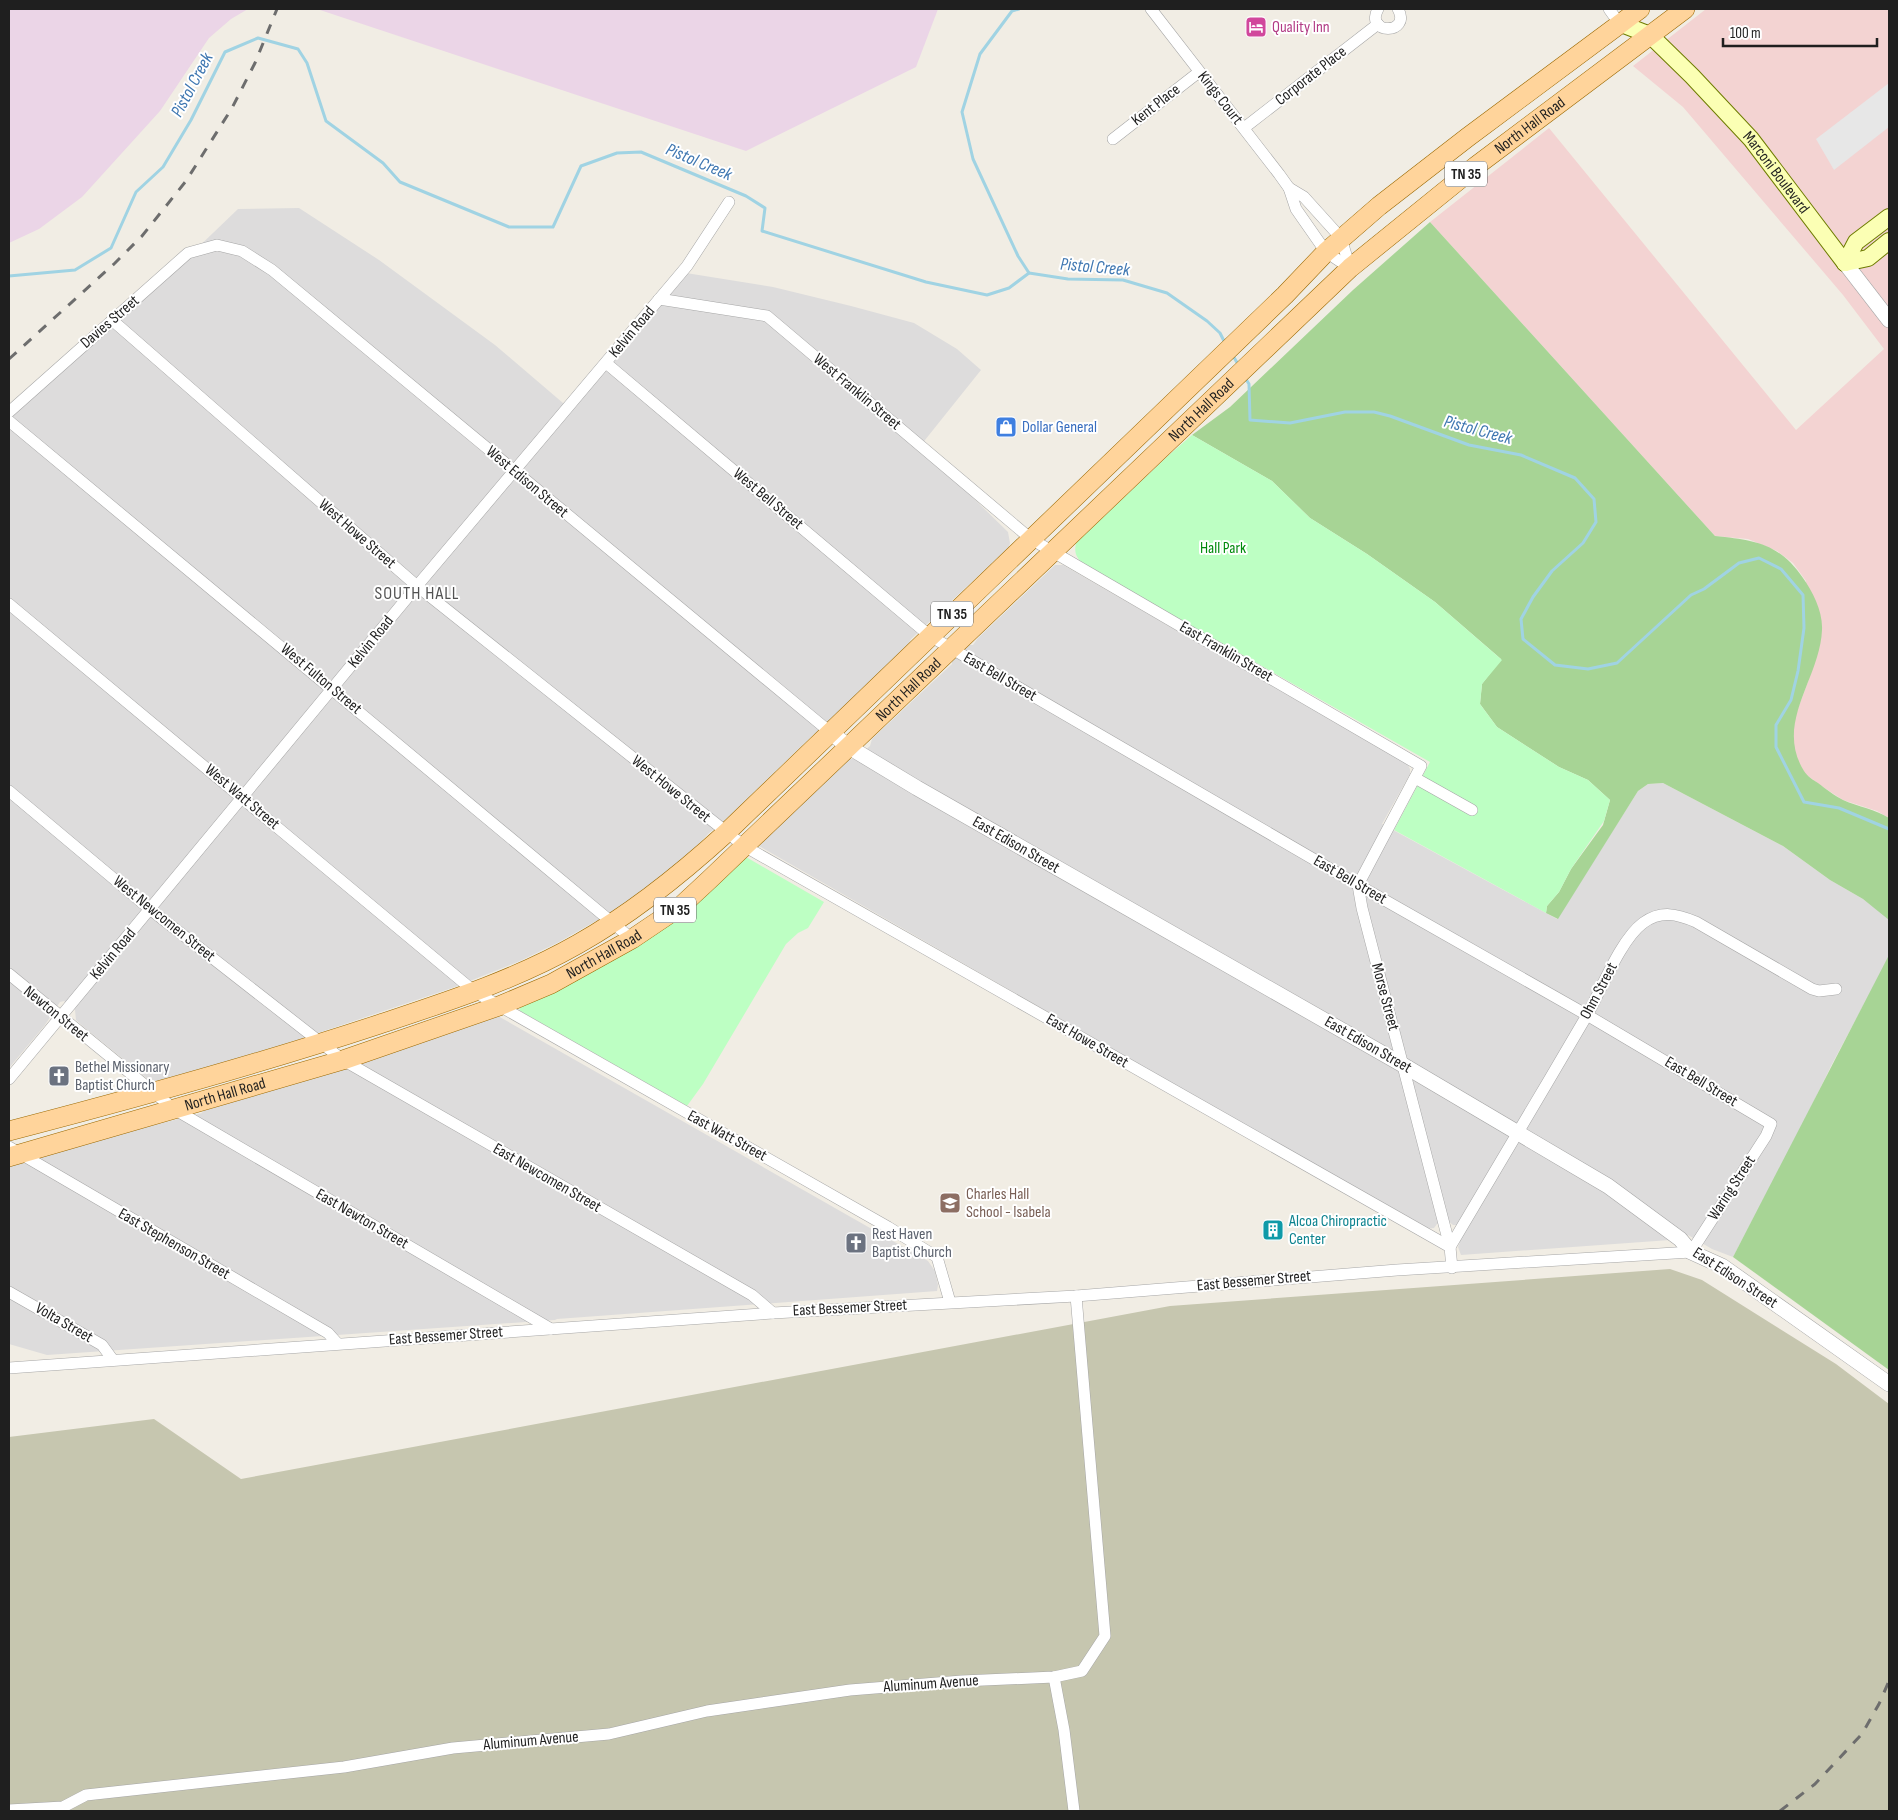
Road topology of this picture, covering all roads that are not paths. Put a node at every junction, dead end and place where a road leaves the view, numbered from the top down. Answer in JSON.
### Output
{"nodes":[{"id":1,"x":1151,"y":9,"type":"edge"},
{"id":2,"x":1378,"y":9,"type":"edge"},
{"id":3,"x":1399,"y":9,"type":"edge"},
{"id":4,"x":1641,"y":9,"type":"edge"},
{"id":5,"x":1667,"y":9,"type":"edge"},
{"id":6,"x":1685,"y":9,"type":"edge"},
{"id":7,"x":1614,"y":16,"type":"edge"},
{"id":8,"x":1378,"y":24,"type":"junction"},
{"id":9,"x":1650,"y":35,"type":"junction"},
{"id":10,"x":1199,"y":72,"type":"junction"},
{"id":11,"x":1244,"y":128,"type":"junction"},
{"id":12,"x":1113,"y":138,"type":"dead end"},
{"id":13,"x":1288,"y":188,"type":"junction"},
{"id":14,"x":729,"y":202,"type":"dead end"},
{"id":15,"x":1889,"y":217,"type":"edge"},
{"id":16,"x":1341,"y":238,"type":"junction"},
{"id":17,"x":1889,"y":241,"type":"edge"},
{"id":18,"x":217,"y":245,"type":"joint"},
{"id":19,"x":1326,"y":252,"type":"junction"},
{"id":20,"x":1846,"y":263,"type":"junction"},
{"id":21,"x":1350,"y":268,"type":"junction"},
{"id":22,"x":659,"y":299,"type":"junction"},
{"id":23,"x":112,"y":320,"type":"junction"},
{"id":24,"x":1889,"y":320,"type":"edge"},
{"id":25,"x":606,"y":362,"type":"junction"},
{"id":26,"x":9,"y":412,"type":"edge"},
{"id":27,"x":9,"y":420,"type":"edge"},
{"id":28,"x":513,"y":470,"type":"junction"},
{"id":29,"x":1031,"y":539,"type":"junction"},
{"id":30,"x":1053,"y":551,"type":"junction"},
{"id":31,"x":417,"y":586,"type":"junction"},
{"id":32,"x":9,"y":604,"type":"edge"},
{"id":33,"x":930,"y":636,"type":"junction"},
{"id":34,"x":951,"y":648,"type":"junction"},
{"id":35,"x":332,"y":689,"type":"junction"},
{"id":36,"x":830,"y":732,"type":"junction"},
{"id":37,"x":849,"y":747,"type":"junction"},
{"id":38,"x":1415,"y":778,"type":"junction"},
{"id":39,"x":9,"y":791,"type":"edge"},
{"id":40,"x":242,"y":797,"type":"junction"},
{"id":41,"x":1472,"y":810,"type":"dead end"},
{"id":42,"x":726,"y":833,"type":"junction"},
{"id":43,"x":744,"y":846,"type":"junction"},
{"id":44,"x":1358,"y":885,"type":"junction"},
{"id":45,"x":151,"y":910,"type":"junction"},
{"id":46,"x":613,"y":923,"type":"junction"},
{"id":47,"x":632,"y":939,"type":"junction"},
{"id":48,"x":9,"y":974,"type":"edge"},
{"id":49,"x":1836,"y":989,"type":"dead end"},
{"id":50,"x":475,"y":992,"type":"junction"},
{"id":51,"x":498,"y":1006,"type":"junction"},
{"id":52,"x":1587,"y":1015,"type":"junction"},
{"id":53,"x":60,"y":1017,"type":"junction"},
{"id":54,"x":321,"y":1044,"type":"junction"},
{"id":55,"x":343,"y":1060,"type":"junction"},
{"id":56,"x":1403,"y":1065,"type":"junction"},
{"id":57,"x":9,"y":1079,"type":"edge"},
{"id":58,"x":154,"y":1093,"type":"junction"},
{"id":59,"x":174,"y":1110,"type":"junction"},
{"id":60,"x":1771,"y":1124,"type":"joint"},
{"id":61,"x":9,"y":1131,"type":"edge"},
{"id":62,"x":1518,"y":1132,"type":"junction"},
{"id":63,"x":12,"y":1153,"type":"edge"},
{"id":64,"x":1450,"y":1247,"type":"junction"},
{"id":65,"x":1691,"y":1252,"type":"junction"},
{"id":66,"x":1452,"y":1268,"type":"junction"},
{"id":67,"x":9,"y":1292,"type":"edge"},
{"id":68,"x":1076,"y":1296,"type":"junction"},
{"id":69,"x":950,"y":1302,"type":"junction"},
{"id":70,"x":773,"y":1313,"type":"junction"},
{"id":71,"x":550,"y":1329,"type":"junction"},
{"id":72,"x":337,"y":1344,"type":"junction"},
{"id":73,"x":113,"y":1360,"type":"junction"},
{"id":74,"x":9,"y":1368,"type":"edge"},
{"id":75,"x":1889,"y":1384,"type":"edge"},
{"id":76,"x":1054,"y":1677,"type":"junction"},
{"id":77,"x":9,"y":1810,"type":"edge"},
{"id":78,"x":1074,"y":1811,"type":"edge"}],
"edges":[{"from":1,"to":10,"type":"street","name":"Kings Court"},
{"from":2,"to":8,"type":"street"},
{"from":3,"to":8,"type":"street"},
{"from":4,"to":7,"type":"main road","name":"North Hall Road","number":"TN 35"},
{"from":4,"to":9,"type":"main road","name":"Marconi Boulevard"},
{"from":5,"to":9,"type":"main road"},
{"from":6,"to":9,"type":"main road","name":"North Hall Road","number":"TN 35"},
{"from":7,"to":9,"type":"main road","name":"Marconi Boulevard"},
{"from":7,"to":16,"type":"main road","name":"North Hall Road","number":"TN 35"},
{"from":8,"to":11,"type":"street","name":"Corporate Place"},
{"from":9,"to":20,"type":"main road","name":"Marconi Boulevard"},
{"from":9,"to":21,"type":"main road","name":"North Hall Road","number":"TN 35"},
{"from":10,"to":11,"type":"street","name":"Kings Court"},
{"from":10,"to":12,"type":"street","name":"Kent Place"},
{"from":11,"to":13,"type":"street","name":"Kings Court"},
{"from":13,"to":16,"type":"street","name":"Kings Court"},
{"from":13,"to":19,"type":"street","name":"Kings Court"},
{"from":14,"to":22,"type":"street","name":"Kelvin Road"},
{"from":15,"to":20,"type":"main road"},
{"from":16,"to":19,"type":"main road","name":"North Hall Road","number":"TN 35"},
{"from":16,"to":21,"type":"street","name":"Kings Court"},
{"from":17,"to":20,"type":"main road"},
{"from":18,"to":23,"type":"street","name":"Davies Street"},
{"from":18,"to":28,"type":"street","name":"West Edison Street"},
{"from":19,"to":21,"type":"street","name":"Kings Court"},
{"from":19,"to":29,"type":"main road","name":"North Hall Road","number":"TN 35"},
{"from":20,"to":24,"type":"street","name":"Marconi Boulevard"},
{"from":21,"to":30,"type":"main road","name":"North Hall Road","number":"TN 35"},
{"from":22,"to":25,"type":"street","name":"Kelvin Road"},
{"from":22,"to":29,"type":"street","name":"West Franklin Street"},
{"from":23,"to":26,"type":"street","name":"Davies Street"},
{"from":23,"to":31,"type":"street","name":"West Howe Street"},
{"from":25,"to":28,"type":"street","name":"Kelvin Road"},
{"from":25,"to":33,"type":"street","name":"West Bell Street"},
{"from":27,"to":35,"type":"street","name":"West Fulton Street"},
{"from":28,"to":31,"type":"street","name":"Kelvin Road"},
{"from":28,"to":36,"type":"street","name":"West Edison Street"},
{"from":29,"to":30,"type":"street","name":"East Franklin Street"},
{"from":29,"to":33,"type":"main road","name":"North Hall Road","number":"TN 35"},
{"from":30,"to":34,"type":"main road","name":"North Hall Road","number":"TN 35"},
{"from":30,"to":38,"type":"street","name":"East Franklin Street"},
{"from":31,"to":35,"type":"street","name":"Kelvin Road"},
{"from":31,"to":42,"type":"street","name":"West Howe Street"},
{"from":32,"to":40,"type":"street","name":"West Watt Street"},
{"from":33,"to":34,"type":"street","name":"East Bell Street"},
{"from":33,"to":36,"type":"main road","name":"North Hall Road","number":"TN 35"},
{"from":34,"to":37,"type":"main road","name":"North Hall Road","number":"TN 35"},
{"from":34,"to":44,"type":"street","name":"East Bell Street"},
{"from":35,"to":40,"type":"street","name":"Kelvin Road"},
{"from":35,"to":46,"type":"street","name":"West Fulton Street"},
{"from":36,"to":37,"type":"street","name":"East Edison Street"},
{"from":36,"to":42,"type":"main road","name":"North Hall Road","number":"TN 35"},
{"from":37,"to":43,"type":"main road","name":"North Hall Road","number":"TN 35"},
{"from":37,"to":56,"type":"street","name":"East Edison Street"},
{"from":38,"to":41,"type":"street"},
{"from":38,"to":44,"type":"street"},
{"from":39,"to":45,"type":"street","name":"West Newcomen Street"},
{"from":40,"to":45,"type":"street","name":"Kelvin Road"},
{"from":40,"to":50,"type":"street","name":"West Watt Street"},
{"from":42,"to":43,"type":"street","name":"East Howe Street"},
{"from":42,"to":46,"type":"main road","name":"North Hall Road","number":"TN 35"},
{"from":43,"to":47,"type":"main road","name":"North Hall Road","number":"TN 35"},
{"from":43,"to":64,"type":"street","name":"East Howe Street"},
{"from":44,"to":52,"type":"street","name":"East Bell Street"},
{"from":44,"to":56,"type":"street","name":"Morse Street"},
{"from":45,"to":53,"type":"street","name":"Kelvin Road"},
{"from":45,"to":54,"type":"street","name":"West Newcomen Street"},
{"from":46,"to":47,"type":"street","name":"West Fulton Street"},
{"from":46,"to":50,"type":"main road","name":"North Hall Road","number":"TN 35"},
{"from":47,"to":51,"type":"main road","name":"North Hall Road","number":"TN 35"},
{"from":48,"to":53,"type":"street","name":"Newton Street"},
{"from":49,"to":52,"type":"street","name":"Ohm Street"},
{"from":50,"to":51,"type":"street","name":"East Watt Street"},
{"from":50,"to":54,"type":"main road","name":"North Hall Road","number":"TN 35"},
{"from":51,"to":55,"type":"main road","name":"North Hall Road","number":"TN 35"},
{"from":51,"to":69,"type":"street","name":"East Watt Street"},
{"from":52,"to":60,"type":"street","name":"East Bell Street"},
{"from":52,"to":62,"type":"street","name":"Ohm Street"},
{"from":53,"to":57,"type":"street","name":"Kelvin Road"},
{"from":53,"to":58,"type":"street","name":"Newton Street"},
{"from":54,"to":55,"type":"street","name":"East Newcomen Street"},
{"from":54,"to":58,"type":"main road","name":"North Hall Road","number":"TN 35"},
{"from":55,"to":59,"type":"main road","name":"North Hall Road","number":"TN 35"},
{"from":55,"to":70,"type":"street","name":"East Newcomen Street"},
{"from":56,"to":62,"type":"street","name":"East Edison Street"},
{"from":56,"to":64,"type":"street","name":"Morse Street"},
{"from":58,"to":59,"type":"street","name":"Newton Street"},
{"from":58,"to":61,"type":"main road","name":"North Hall Road","number":"TN 35"},
{"from":59,"to":63,"type":"main road","name":"North Hall Road","number":"TN 35"},
{"from":59,"to":71,"type":"street","name":"East Newton Street"},
{"from":60,"to":65,"type":"street","name":"Waring Street"},
{"from":62,"to":64,"type":"street","name":"Ohm Street"},
{"from":62,"to":65,"type":"street","name":"East Edison Street"},
{"from":63,"to":72,"type":"street","name":"East Stephenson Street"},
{"from":64,"to":66,"type":"street","name":"Morse Street"},
{"from":65,"to":66,"type":"street","name":"East Bessemer Street"},
{"from":65,"to":75,"type":"street","name":"East Edison Street"},
{"from":66,"to":68,"type":"street","name":"East Bessemer Street"},
{"from":67,"to":73,"type":"street","name":"Volta Street"},
{"from":68,"to":69,"type":"street","name":"East Bessemer Street"},
{"from":68,"to":76,"type":"street","name":"Aluminum Avenue"},
{"from":69,"to":70,"type":"street","name":"East Bessemer Street"},
{"from":70,"to":71,"type":"street","name":"East Bessemer Street"},
{"from":71,"to":72,"type":"street","name":"East Bessemer Street"},
{"from":72,"to":73,"type":"street","name":"East Bessemer Street"},
{"from":73,"to":74,"type":"street","name":"East Bessemer Street"},
{"from":76,"to":77,"type":"street","name":"Aluminum Avenue"},
{"from":76,"to":78,"type":"street"}]}
